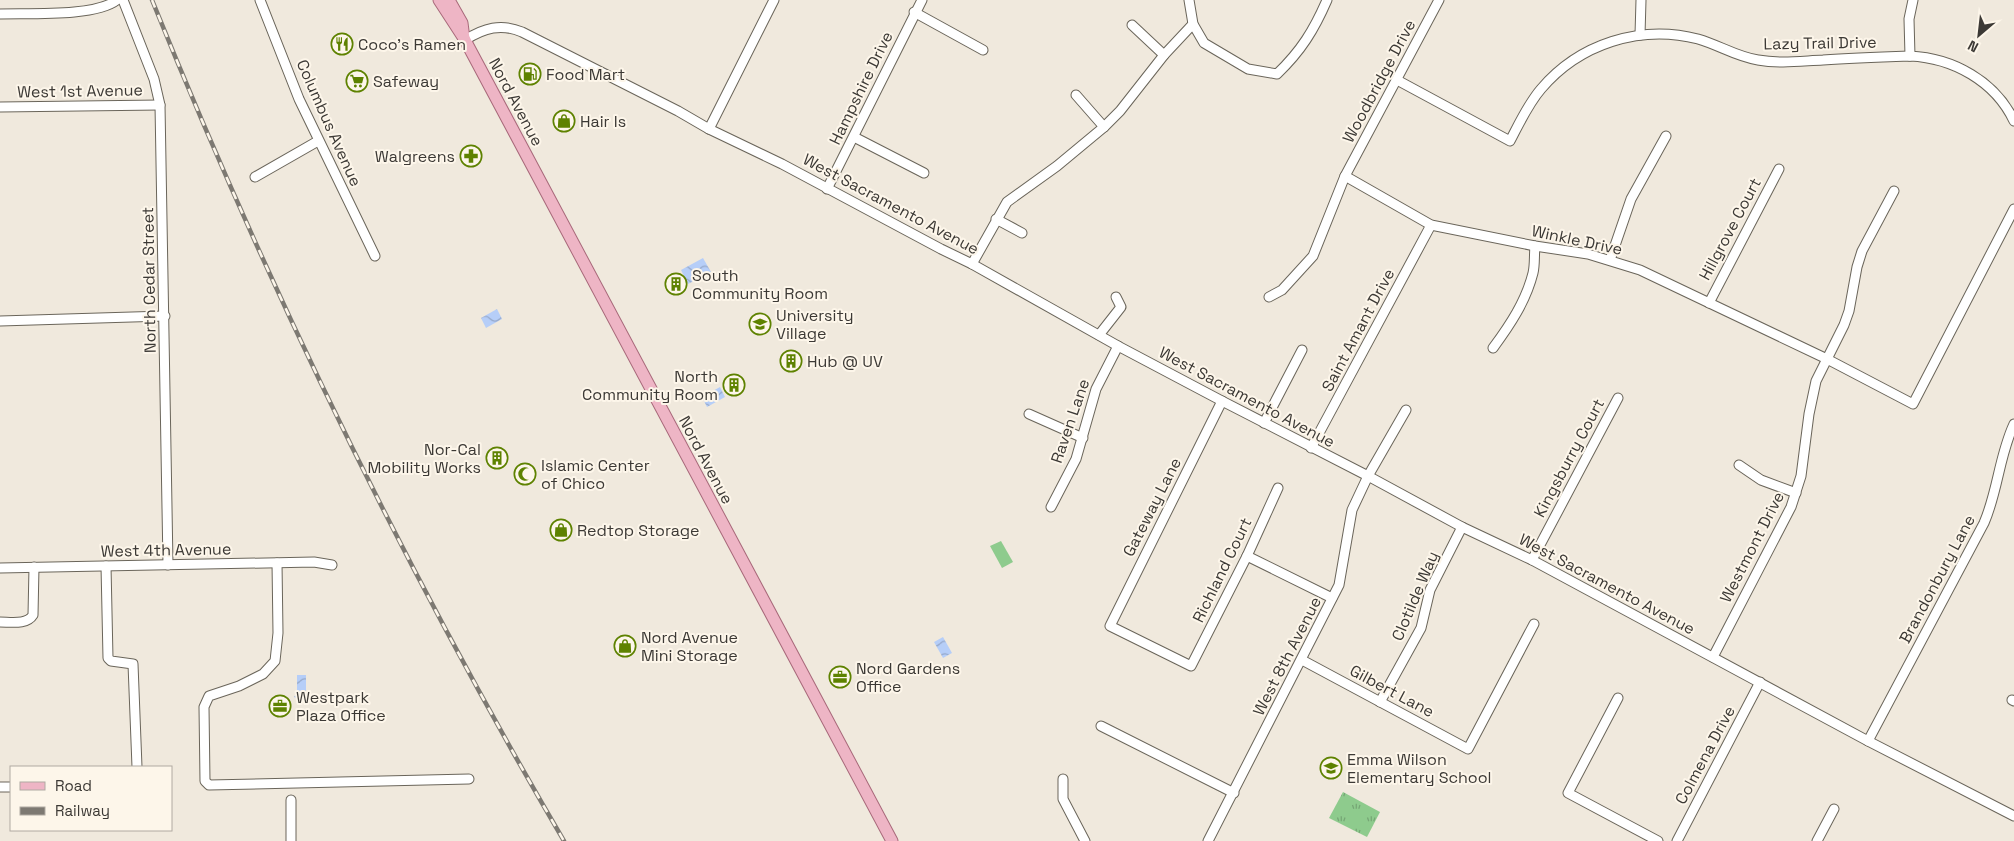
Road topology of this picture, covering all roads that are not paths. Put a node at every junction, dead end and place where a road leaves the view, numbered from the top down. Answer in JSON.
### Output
{"nodes":[{"id":1,"x":117,"y":0,"type":"edge"},
{"id":2,"x":123,"y":0,"type":"edge"},
{"id":3,"x":260,"y":0,"type":"edge"},
{"id":4,"x":439,"y":0,"type":"edge"},
{"id":5,"x":449,"y":0,"type":"edge"},
{"id":6,"x":774,"y":0,"type":"edge"},
{"id":7,"x":922,"y":0,"type":"edge"},
{"id":8,"x":1189,"y":0,"type":"edge"},
{"id":9,"x":1327,"y":0,"type":"edge"},
{"id":10,"x":1439,"y":0,"type":"edge"},
{"id":11,"x":1641,"y":0,"type":"edge"},
{"id":12,"x":1913,"y":0,"type":"edge"},
{"id":13,"x":914,"y":12,"type":"junction"},
{"id":14,"x":0,"y":14,"type":"edge"},
{"id":15,"x":1193,"y":24,"type":"junction"},
{"id":16,"x":1132,"y":25,"type":"dead end"},
{"id":17,"x":1640,"y":35,"type":"junction"},
{"id":18,"x":465,"y":40,"type":"junction"},
{"id":19,"x":983,"y":50,"type":"dead end"},
{"id":20,"x":1164,"y":55,"type":"junction"},
{"id":21,"x":1910,"y":56,"type":"junction"},
{"id":22,"x":1397,"y":80,"type":"junction"},
{"id":23,"x":1076,"y":96,"type":"dead end"},
{"id":24,"x":160,"y":105,"type":"junction"},
{"id":25,"x":0,"y":107,"type":"edge"},
{"id":26,"x":2014,"y":121,"type":"edge"},
{"id":27,"x":1104,"y":127,"type":"junction"},
{"id":28,"x":709,"y":129,"type":"junction"},
{"id":29,"x":1666,"y":136,"type":"dead end"},
{"id":30,"x":854,"y":137,"type":"junction"},
{"id":31,"x":318,"y":141,"type":"junction"},
{"id":32,"x":1779,"y":169,"type":"dead end"},
{"id":33,"x":924,"y":174,"type":"dead end"},
{"id":34,"x":1345,"y":176,"type":"junction"},
{"id":35,"x":255,"y":177,"type":"dead end"},
{"id":36,"x":828,"y":189,"type":"junction"},
{"id":37,"x":1894,"y":191,"type":"dead end"},
{"id":38,"x":2014,"y":209,"type":"edge"},
{"id":39,"x":996,"y":219,"type":"junction"},
{"id":40,"x":1431,"y":225,"type":"junction"},
{"id":41,"x":1022,"y":233,"type":"dead end"},
{"id":42,"x":1535,"y":246,"type":"junction"},
{"id":43,"x":375,"y":256,"type":"dead end"},
{"id":44,"x":1610,"y":260,"type":"junction"},
{"id":45,"x":972,"y":264,"type":"junction"},
{"id":46,"x":1268,"y":296,"type":"dead end"},
{"id":47,"x":1116,"y":297,"type":"dead end"},
{"id":48,"x":1709,"y":303,"type":"junction"},
{"id":49,"x":165,"y":316,"type":"junction"},
{"id":50,"x":0,"y":320,"type":"edge"},
{"id":51,"x":1099,"y":335,"type":"junction"},
{"id":52,"x":1118,"y":346,"type":"junction"},
{"id":53,"x":1493,"y":348,"type":"dead end"},
{"id":54,"x":1302,"y":350,"type":"dead end"},
{"id":55,"x":1826,"y":359,"type":"junction"},
{"id":56,"x":1618,"y":398,"type":"dead end"},
{"id":57,"x":1222,"y":401,"type":"junction"},
{"id":58,"x":1406,"y":410,"type":"dead end"},
{"id":59,"x":1029,"y":414,"type":"dead end"},
{"id":60,"x":1264,"y":423,"type":"junction"},
{"id":61,"x":2014,"y":424,"type":"edge"},
{"id":62,"x":1083,"y":438,"type":"junction"},
{"id":63,"x":1311,"y":448,"type":"junction"},
{"id":64,"x":1739,"y":465,"type":"dead end"},
{"id":65,"x":1368,"y":476,"type":"junction"},
{"id":66,"x":1278,"y":488,"type":"dead end"},
{"id":67,"x":1796,"y":493,"type":"junction"},
{"id":68,"x":1051,"y":507,"type":"dead end"},
{"id":69,"x":1462,"y":527,"type":"junction"},
{"id":70,"x":1248,"y":556,"type":"junction"},
{"id":71,"x":1532,"y":560,"type":"junction"},
{"id":72,"x":277,"y":563,"type":"junction"},
{"id":73,"x":168,"y":565,"type":"junction"},
{"id":74,"x":332,"y":565,"type":"dead end"},
{"id":75,"x":106,"y":566,"type":"junction"},
{"id":76,"x":34,"y":567,"type":"junction"},
{"id":77,"x":0,"y":568,"type":"edge"},
{"id":78,"x":1332,"y":598,"type":"junction"},
{"id":79,"x":0,"y":622,"type":"edge"},
{"id":80,"x":1534,"y":624,"type":"dead end"},
{"id":81,"x":1713,"y":657,"type":"junction"},
{"id":82,"x":1302,"y":660,"type":"junction"},
{"id":83,"x":1190,"y":666,"type":"joint"},
{"id":84,"x":1760,"y":682,"type":"junction"},
{"id":85,"x":1618,"y":698,"type":"dead end"},
{"id":86,"x":1380,"y":702,"type":"junction"},
{"id":87,"x":1101,"y":726,"type":"dead end"},
{"id":88,"x":1868,"y":740,"type":"junction"},
{"id":89,"x":137,"y":766,"type":"edge"},
{"id":90,"x":469,"y":779,"type":"dead end"},
{"id":91,"x":1063,"y":779,"type":"dead end"},
{"id":92,"x":1234,"y":793,"type":"junction"},
{"id":93,"x":291,"y":800,"type":"dead end"},
{"id":94,"x":1834,"y":809,"type":"dead end"},
{"id":95,"x":2014,"y":816,"type":"edge"},
{"id":96,"x":291,"y":841,"type":"edge"},
{"id":97,"x":892,"y":841,"type":"edge"},
{"id":98,"x":1085,"y":841,"type":"edge"},
{"id":99,"x":1208,"y":841,"type":"edge"},
{"id":100,"x":1658,"y":841,"type":"edge"},
{"id":101,"x":1677,"y":841,"type":"edge"},
{"id":102,"x":1817,"y":841,"type":"edge"}],
"edges":[{"from":1,"to":14,"type":"street"},
{"from":2,"to":24,"type":"street","name":"North Cedar Street"},
{"from":3,"to":31,"type":"street","name":"Columbus Avenue"},
{"from":4,"to":18,"type":"main road","name":"Nord Avenue"},
{"from":5,"to":18,"type":"main road","name":"Nord Avenue"},
{"from":6,"to":28,"type":"street"},
{"from":7,"to":13,"type":"street","name":"Hampshire Drive"},
{"from":8,"to":15,"type":"street"},
{"from":9,"to":15,"type":"street"},
{"from":10,"to":22,"type":"street","name":"Woodbridge Drive"},
{"from":11,"to":17,"type":"street"},
{"from":12,"to":21,"type":"street"},
{"from":13,"to":19,"type":"street"},
{"from":13,"to":30,"type":"street","name":"Hampshire Drive"},
{"from":15,"to":20,"type":"street"},
{"from":16,"to":20,"type":"street"},
{"from":17,"to":21,"type":"street","name":"Lazy Trail Drive"},
{"from":17,"to":22,"type":"street","name":"Lazy Trail Drive"},
{"from":18,"to":28,"type":"street","name":"West Sacramento Avenue"},
{"from":18,"to":97,"type":"main road","name":"Nord Avenue"},
{"from":20,"to":27,"type":"street"},
{"from":21,"to":26,"type":"street","name":"Lazy Trail Drive"},
{"from":22,"to":34,"type":"street","name":"Woodbridge Drive"},
{"from":23,"to":27,"type":"street"},
{"from":24,"to":25,"type":"street","name":"West 1st Avenue"},
{"from":24,"to":49,"type":"street","name":"North Cedar Street"},
{"from":27,"to":39,"type":"street"},
{"from":28,"to":36,"type":"street","name":"West Sacramento Avenue"},
{"from":29,"to":44,"type":"street"},
{"from":30,"to":33,"type":"street"},
{"from":30,"to":36,"type":"street","name":"Hampshire Drive"},
{"from":31,"to":35,"type":"street"},
{"from":31,"to":43,"type":"street","name":"Columbus Avenue"},
{"from":32,"to":48,"type":"street","name":"Hillgrove Court"},
{"from":34,"to":40,"type":"street","name":"Winkle Drive"},
{"from":34,"to":46,"type":"street","name":"Woodbridge Drive"},
{"from":36,"to":45,"type":"street","name":"West Sacramento Avenue"},
{"from":37,"to":55,"type":"street","name":"Westmont Drive"},
{"from":38,"to":55,"type":"street"},
{"from":39,"to":41,"type":"street"},
{"from":39,"to":45,"type":"street"},
{"from":40,"to":42,"type":"street","name":"Winkle Drive"},
{"from":40,"to":63,"type":"street","name":"Saint Amant Drive"},
{"from":42,"to":44,"type":"street","name":"Winkle Drive"},
{"from":42,"to":53,"type":"street"},
{"from":44,"to":48,"type":"street","name":"Winkle Drive"},
{"from":45,"to":51,"type":"street","name":"West Sacramento Avenue"},
{"from":47,"to":51,"type":"street"},
{"from":48,"to":55,"type":"street","name":"Winkle Drive"},
{"from":49,"to":50,"type":"street"},
{"from":49,"to":73,"type":"street","name":"North Cedar Street"},
{"from":51,"to":52,"type":"street","name":"West Sacramento Avenue"},
{"from":52,"to":57,"type":"street","name":"West Sacramento Avenue"},
{"from":52,"to":62,"type":"street","name":"Raven Lane"},
{"from":54,"to":60,"type":"street"},
{"from":55,"to":67,"type":"street","name":"Westmont Drive"},
{"from":56,"to":71,"type":"street","name":"Kingsburry Court"},
{"from":57,"to":60,"type":"street","name":"West Sacramento Avenue"},
{"from":57,"to":83,"type":"street","name":"Gateway Lane"},
{"from":58,"to":65,"type":"street","name":"West 8th Avenue"},
{"from":59,"to":62,"type":"street"},
{"from":60,"to":63,"type":"street","name":"West Sacramento Avenue"},
{"from":61,"to":88,"type":"street","name":"Brandonbury Lane"},
{"from":62,"to":68,"type":"street","name":"Raven Lane"},
{"from":63,"to":65,"type":"street","name":"West Sacramento Avenue"},
{"from":64,"to":67,"type":"street"},
{"from":65,"to":69,"type":"street","name":"West Sacramento Avenue"},
{"from":65,"to":78,"type":"street","name":"West 8th Avenue"},
{"from":66,"to":70,"type":"street","name":"Richland Court"},
{"from":67,"to":81,"type":"street","name":"Westmont Drive"},
{"from":69,"to":71,"type":"street","name":"West Sacramento Avenue"},
{"from":69,"to":86,"type":"street","name":"Clotilde Way"},
{"from":70,"to":78,"type":"street"},
{"from":70,"to":83,"type":"street","name":"Richland Court"},
{"from":71,"to":81,"type":"street","name":"West Sacramento Avenue"},
{"from":72,"to":73,"type":"street","name":"West 4th Avenue"},
{"from":72,"to":74,"type":"street","name":"West 4th Avenue"},
{"from":72,"to":90,"type":"street"},
{"from":73,"to":75,"type":"street","name":"West 4th Avenue"},
{"from":75,"to":76,"type":"street","name":"West 4th Avenue"},
{"from":75,"to":89,"type":"street"},
{"from":76,"to":77,"type":"street","name":"West 4th Avenue"},
{"from":76,"to":79,"type":"street"},
{"from":78,"to":82,"type":"street","name":"West 8th Avenue"},
{"from":80,"to":86,"type":"street","name":"Gilbert Lane"},
{"from":81,"to":84,"type":"street","name":"West Sacramento Avenue"},
{"from":82,"to":86,"type":"street","name":"Gilbert Lane"},
{"from":82,"to":92,"type":"street","name":"West 8th Avenue"},
{"from":84,"to":88,"type":"street","name":"West Sacramento Avenue"},
{"from":84,"to":101,"type":"street","name":"Colmena Drive"},
{"from":85,"to":100,"type":"street"},
{"from":87,"to":92,"type":"street"},
{"from":88,"to":95,"type":"street","name":"West Sacramento Avenue"},
{"from":91,"to":98,"type":"street"},
{"from":92,"to":99,"type":"street","name":"West 8th Avenue"},
{"from":93,"to":96,"type":"street"},
{"from":94,"to":102,"type":"street"}]}
